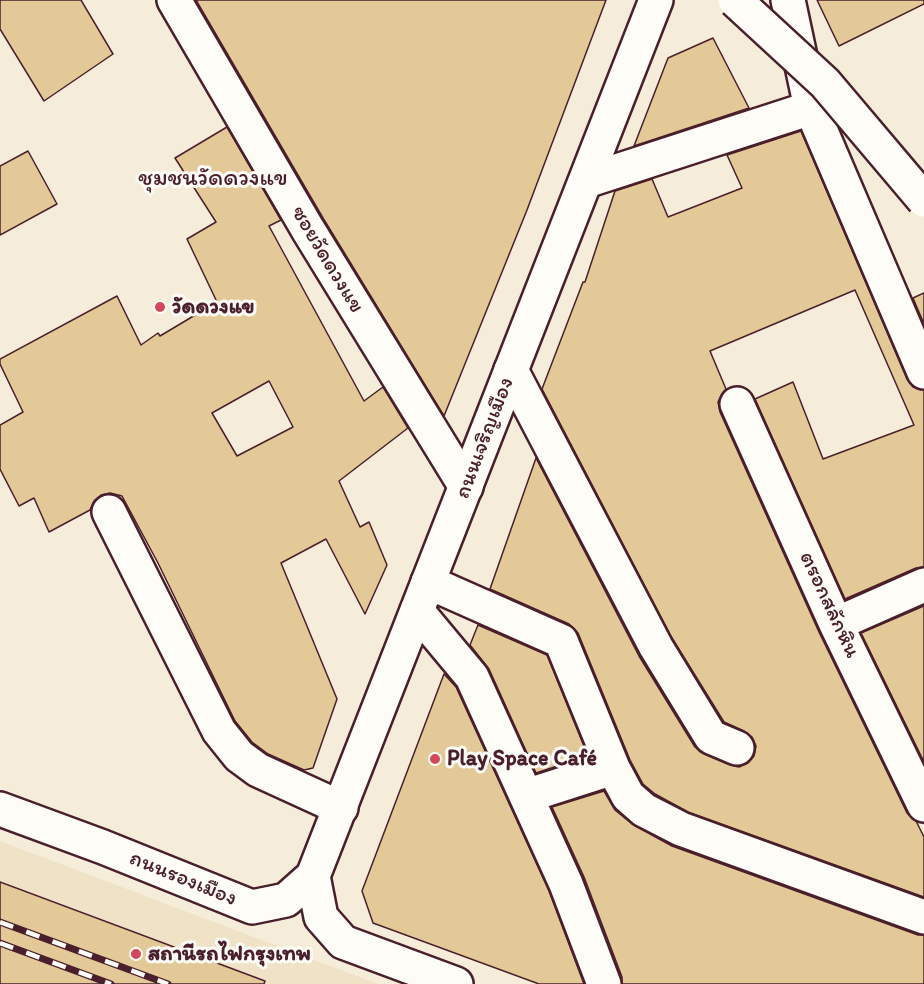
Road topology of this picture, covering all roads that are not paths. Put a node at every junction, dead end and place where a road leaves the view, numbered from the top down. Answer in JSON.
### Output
{"nodes":[{"id":1,"x":174,"y":0,"type":"edge"},
{"id":2,"x":656,"y":0,"type":"edge"},
{"id":3,"x":735,"y":0,"type":"edge"},
{"id":4,"x":788,"y":0,"type":"edge"},
{"id":5,"x":811,"y":108,"type":"junction"},
{"id":6,"x":586,"y":181,"type":"junction"},
{"id":7,"x":924,"y":201,"type":"edge"},
{"id":8,"x":511,"y":370,"type":"junction"},
{"id":9,"x":924,"y":372,"type":"edge"},
{"id":10,"x":737,"y":404,"type":"dead end"},
{"id":11,"x":466,"y":487,"type":"junction"},
{"id":12,"x":109,"y":512,"type":"dead end"},
{"id":13,"x":924,"y":585,"type":"edge"},
{"id":14,"x":423,"y":597,"type":"junction"},
{"id":15,"x":836,"y":624,"type":"junction"},
{"id":16,"x":737,"y":748,"type":"dead end"},
{"id":17,"x":613,"y":768,"type":"junction"},
{"id":18,"x":526,"y":796,"type":"junction"},
{"id":19,"x":924,"y":805,"type":"edge"},
{"id":20,"x":341,"y":808,"type":"junction"},
{"id":21,"x":0,"y":809,"type":"edge"},
{"id":22,"x":313,"y":876,"type":"junction"},
{"id":23,"x":924,"y":917,"type":"edge"},
{"id":24,"x":456,"y":984,"type":"edge"},
{"id":25,"x":604,"y":984,"type":"edge"}],
"edges":[{"from":1,"to":11,"type":"main road","name":"ซอยวัดดวงแข"},
{"from":2,"to":6,"type":"main road","name":"ถนนเจริญเมือง"},
{"from":3,"to":7,"type":"main road","bridge":true},
{"from":4,"to":5,"type":"main road"},
{"from":5,"to":6,"type":"main road"},
{"from":5,"to":9,"type":"main road"},
{"from":6,"to":8,"type":"main road","name":"ถนนเจริญเมือง"},
{"from":8,"to":11,"type":"main road","name":"ถนนเจริญเมือง"},
{"from":8,"to":16,"type":"main road"},
{"from":10,"to":15,"type":"main road","name":"ตรอกสลักหิน"},
{"from":11,"to":14,"type":"main road","name":"ถนนเจริญเมือง"},
{"from":12,"to":20,"type":"main road"},
{"from":13,"to":15,"type":"main road"},
{"from":14,"to":17,"type":"main road"},
{"from":14,"to":18,"type":"main road"},
{"from":14,"to":20,"type":"main road","name":"ถนนเจริญเมือง"},
{"from":15,"to":19,"type":"main road","name":"ตรอกสลักหิน"},
{"from":17,"to":18,"type":"main road"},
{"from":17,"to":23,"type":"main road"},
{"from":18,"to":25,"type":"main road"},
{"from":20,"to":22,"type":"main road","name":"ถนนเจริญเมือง"},
{"from":21,"to":22,"type":"main road","name":"ถนนรองเมือง"},
{"from":22,"to":24,"type":"main road"}]}
